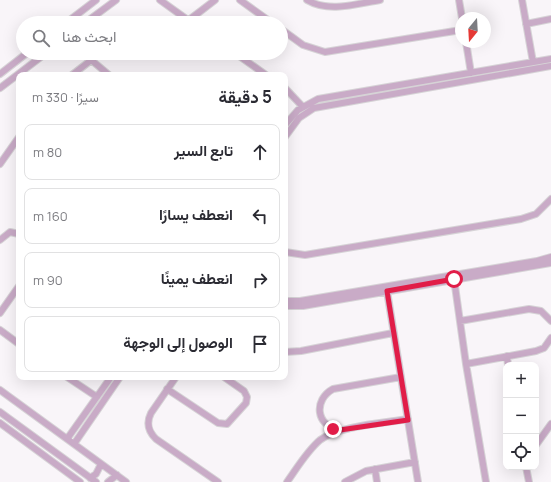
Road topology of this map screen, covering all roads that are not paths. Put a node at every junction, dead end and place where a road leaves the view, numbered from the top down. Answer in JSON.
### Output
{"nodes":[{"id":1,"x":96,"y":0,"type":"edge"},
{"id":2,"x":116,"y":0,"type":"edge"},
{"id":3,"x":160,"y":0,"type":"edge"},
{"id":4,"x":215,"y":0,"type":"edge"},
{"id":5,"x":240,"y":0,"type":"edge"},
{"id":6,"x":307,"y":0,"type":"edge"},
{"id":7,"x":380,"y":0,"type":"edge"},
{"id":8,"x":459,"y":0,"type":"edge"},
{"id":9,"x":522,"y":0,"type":"edge"},
{"id":10,"x":461,"y":12,"type":"edge"},
{"id":11,"x":75,"y":16,"type":"edge"},
{"id":12,"x":94,"y":16,"type":"edge"},
{"id":13,"x":182,"y":16,"type":"edge"},
{"id":14,"x":197,"y":16,"type":"edge"},
{"id":15,"x":262,"y":16,"type":"edge"},
{"id":16,"x":551,"y":19,"type":"edge"},
{"id":17,"x":526,"y":24,"type":"junction"},
{"id":18,"x":455,"y":31,"type":"edge"},
{"id":19,"x":288,"y":34,"type":"edge"},
{"id":20,"x":467,"y":48,"type":"edge"},
{"id":21,"x":551,"y":59,"type":"edge"},
{"id":22,"x":18,"y":60,"type":"edge"},
{"id":23,"x":37,"y":60,"type":"edge"},
{"id":24,"x":245,"y":60,"type":"edge"},
{"id":25,"x":90,"y":61,"type":"joint"},
{"id":26,"x":533,"y":62,"type":"junction"},
{"id":27,"x":551,"y":66,"type":"edge"},
{"id":28,"x":21,"y":72,"type":"edge"},
{"id":29,"x":76,"y":72,"type":"edge"},
{"id":30,"x":105,"y":72,"type":"edge"},
{"id":31,"x":262,"y":72,"type":"edge"},
{"id":32,"x":472,"y":73,"type":"junction"},
{"id":33,"x":0,"y":74,"type":"edge"},
{"id":34,"x":16,"y":76,"type":"edge"},
{"id":35,"x":0,"y":88,"type":"edge"},
{"id":36,"x":288,"y":91,"type":"edge"},
{"id":37,"x":302,"y":106,"type":"junction"},
{"id":38,"x":288,"y":122,"type":"edge"},
{"id":39,"x":288,"y":133,"type":"edge"},
{"id":40,"x":16,"y":141,"type":"edge"},
{"id":41,"x":0,"y":164,"type":"edge"},
{"id":42,"x":551,"y":199,"type":"edge"},
{"id":43,"x":16,"y":233,"type":"edge"},
{"id":44,"x":0,"y":240,"type":"edge"},
{"id":45,"x":288,"y":252,"type":"edge"},
{"id":46,"x":551,"y":257,"type":"edge"},
{"id":47,"x":551,"y":263,"type":"edge"},
{"id":48,"x":454,"y":279,"type":"junction"},
{"id":49,"x":16,"y":290,"type":"edge"},
{"id":50,"x":387,"y":291,"type":"junction"},
{"id":51,"x":288,"y":301,"type":"edge"},
{"id":52,"x":288,"y":306,"type":"edge"},
{"id":53,"x":0,"y":313,"type":"edge"},
{"id":54,"x":460,"y":321,"type":"junction"},
{"id":55,"x":551,"y":321,"type":"edge"},
{"id":56,"x":0,"y":330,"type":"edge"},
{"id":57,"x":393,"y":333,"type":"junction"},
{"id":58,"x":551,"y":338,"type":"edge"},
{"id":59,"x":16,"y":342,"type":"edge"},
{"id":60,"x":288,"y":352,"type":"edge"},
{"id":61,"x":507,"y":356,"type":"junction"},
{"id":62,"x":508,"y":362,"type":"edge"},
{"id":63,"x":466,"y":364,"type":"junction"},
{"id":64,"x":401,"y":377,"type":"junction"},
{"id":65,"x":71,"y":380,"type":"edge"},
{"id":66,"x":109,"y":380,"type":"edge"},
{"id":67,"x":118,"y":380,"type":"edge"},
{"id":68,"x":174,"y":380,"type":"edge"},
{"id":69,"x":228,"y":380,"type":"edge"},
{"id":70,"x":167,"y":389,"type":"junction"},
{"id":71,"x":0,"y":390,"type":"edge"},
{"id":72,"x":96,"y":397,"type":"junction"},
{"id":73,"x":0,"y":412,"type":"edge"},
{"id":74,"x":408,"y":420,"type":"junction"},
{"id":75,"x":0,"y":423,"type":"edge"},
{"id":76,"x":551,"y":424,"type":"edge"},
{"id":77,"x":340,"y":430,"type":"junction"},
{"id":78,"x":67,"y":439,"type":"junction"},
{"id":79,"x":539,"y":441,"type":"edge"},
{"id":80,"x":74,"y":444,"type":"junction"},
{"id":81,"x":414,"y":462,"type":"junction"},
{"id":82,"x":101,"y":464,"type":"junction"},
{"id":83,"x":375,"y":469,"type":"junction"},
{"id":84,"x":527,"y":470,"type":"edge"},
{"id":85,"x":117,"y":476,"type":"junction"},
{"id":86,"x":90,"y":478,"type":"junction"},
{"id":87,"x":80,"y":482,"type":"edge"},
{"id":88,"x":96,"y":482,"type":"edge"},
{"id":89,"x":108,"y":482,"type":"edge"},
{"id":90,"x":126,"y":482,"type":"edge"},
{"id":91,"x":218,"y":482,"type":"edge"},
{"id":92,"x":288,"y":482,"type":"edge"},
{"id":93,"x":345,"y":482,"type":"edge"},
{"id":94,"x":377,"y":482,"type":"edge"},
{"id":95,"x":418,"y":482,"type":"edge"},
{"id":96,"x":486,"y":482,"type":"edge"},
{"id":97,"x":529,"y":482,"type":"edge"}],
"edges":[{"from":1,"to":11,"type":"street"},
{"from":2,"to":12,"type":"street"},
{"from":3,"to":13,"type":"street"},
{"from":4,"to":14,"type":"street"},
{"from":5,"to":15,"type":"street"},
{"from":6,"to":7,"type":"street"},
{"from":8,"to":10,"type":"street"},
{"from":9,"to":17,"type":"street"},
{"from":16,"to":17,"type":"street"},
{"from":17,"to":26,"type":"street"},
{"from":18,"to":19,"type":"street"},
{"from":20,"to":32,"type":"street"},
{"from":21,"to":26,"type":"street"},
{"from":22,"to":33,"type":"street"},
{"from":23,"to":28,"type":"street"},
{"from":24,"to":31,"type":"street"},
{"from":25,"to":29,"type":"street"},
{"from":25,"to":30,"type":"street"},
{"from":26,"to":32,"type":"street"},
{"from":27,"to":39,"type":"street"},
{"from":32,"to":37,"type":"street"},
{"from":34,"to":35,"type":"street"},
{"from":36,"to":37,"type":"street"},
{"from":37,"to":38,"type":"street"},
{"from":40,"to":41,"type":"street"},
{"from":42,"to":45,"type":"street"},
{"from":43,"to":44,"type":"street"},
{"from":46,"to":51,"type":"street"},
{"from":47,"to":48,"type":"street"},
{"from":48,"to":50,"type":"street"},
{"from":48,"to":54,"type":"street"},
{"from":49,"to":53,"type":"street"},
{"from":50,"to":52,"type":"street"},
{"from":50,"to":57,"type":"street"},
{"from":54,"to":55,"type":"street"},
{"from":54,"to":63,"type":"street"},
{"from":56,"to":59,"type":"street"},
{"from":57,"to":60,"type":"street"},
{"from":57,"to":64,"type":"street"},
{"from":58,"to":61,"type":"street"},
{"from":61,"to":62,"type":"street"},
{"from":61,"to":63,"type":"street"},
{"from":63,"to":96,"type":"street"},
{"from":64,"to":74,"type":"street"},
{"from":64,"to":77,"type":"street"},
{"from":65,"to":72,"type":"street"},
{"from":66,"to":72,"type":"street"},
{"from":67,"to":80,"type":"street"},
{"from":68,"to":70,"type":"street"},
{"from":69,"to":70,"type":"street"},
{"from":70,"to":91,"type":"street"},
{"from":71,"to":78,"type":"street"},
{"from":72,"to":78,"type":"street"},
{"from":73,"to":86,"type":"street"},
{"from":74,"to":77,"type":"street"},
{"from":74,"to":81,"type":"street"},
{"from":75,"to":87,"type":"street"},
{"from":76,"to":79,"type":"street"},
{"from":77,"to":92,"type":"street"},
{"from":78,"to":80,"type":"street"},
{"from":80,"to":82,"type":"street"},
{"from":81,"to":83,"type":"street"},
{"from":81,"to":95,"type":"street"},
{"from":82,"to":85,"type":"street"},
{"from":82,"to":86,"type":"street"},
{"from":83,"to":93,"type":"street"},
{"from":83,"to":94,"type":"street"},
{"from":84,"to":97,"type":"street"},
{"from":85,"to":89,"type":"street"},
{"from":85,"to":90,"type":"street"},
{"from":86,"to":88,"type":"street"}]}
